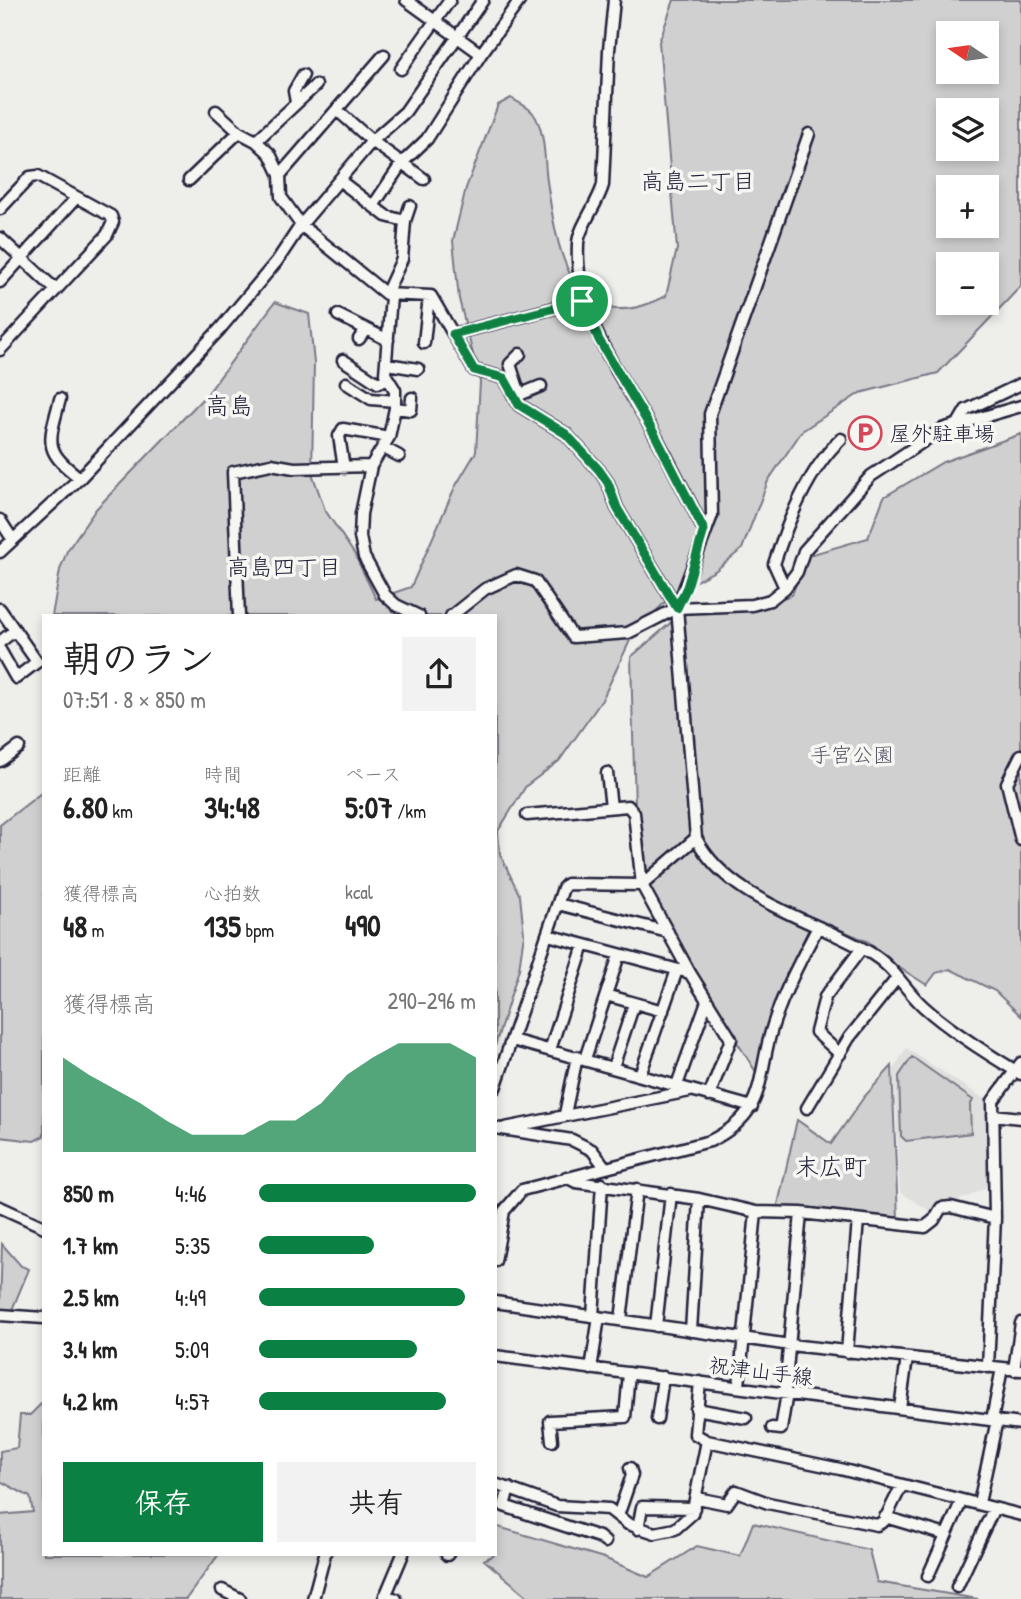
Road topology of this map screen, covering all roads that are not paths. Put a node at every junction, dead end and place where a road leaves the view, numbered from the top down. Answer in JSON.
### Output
{"nodes":[{"id":1,"x":406,"y":0,"type":"edge"},
{"id":2,"x":450,"y":0,"type":"edge"},
{"id":3,"x":484,"y":0,"type":"edge"},
{"id":4,"x":520,"y":0,"type":"edge"},
{"id":5,"x":614,"y":0,"type":"edge"},
{"id":6,"x":435,"y":20,"type":"junction"},
{"id":7,"x":457,"y":37,"type":"junction"},
{"id":8,"x":481,"y":54,"type":"junction"},
{"id":9,"x":384,"y":55,"type":"dead end"},
{"id":10,"x":401,"y":69,"type":"dead end"},
{"id":11,"x":303,"y":75,"type":"dead end"},
{"id":12,"x":316,"y":85,"type":"dead end"},
{"id":13,"x":296,"y":102,"type":"junction"},
{"id":14,"x":216,"y":111,"type":"dead end"},
{"id":15,"x":338,"y":111,"type":"junction"},
{"id":16,"x":239,"y":132,"type":"junction"},
{"id":17,"x":809,"y":134,"type":"dead end"},
{"id":18,"x":256,"y":141,"type":"junction"},
{"id":19,"x":372,"y":141,"type":"junction"},
{"id":20,"x":402,"y":163,"type":"junction"},
{"id":21,"x":280,"y":175,"type":"junction"},
{"id":22,"x":424,"y":179,"type":"dead end"},
{"id":23,"x":189,"y":180,"type":"dead end"},
{"id":24,"x":339,"y":180,"type":"junction"},
{"id":25,"x":76,"y":198,"type":"junction"},
{"id":26,"x":373,"y":206,"type":"junction"},
{"id":27,"x":410,"y":206,"type":"dead end"},
{"id":28,"x":0,"y":209,"type":"edge"},
{"id":29,"x":405,"y":221,"type":"junction"},
{"id":30,"x":301,"y":225,"type":"junction"},
{"id":31,"x":0,"y":238,"type":"edge"},
{"id":32,"x":21,"y":258,"type":"junction"},
{"id":33,"x":0,"y":282,"type":"edge"},
{"id":34,"x":56,"y":290,"type":"junction"},
{"id":35,"x":388,"y":295,"type":"junction"},
{"id":36,"x":429,"y":296,"type":"junction"},
{"id":37,"x":582,"y":301,"type":"junction"},
{"id":38,"x":338,"y":315,"type":"dead end"},
{"id":39,"x":366,"y":329,"type":"junction"},
{"id":40,"x":453,"y":334,"type":"junction"},
{"id":41,"x":359,"y":339,"type":"dead end"},
{"id":42,"x":388,"y":340,"type":"junction"},
{"id":43,"x":424,"y":343,"type":"dead end"},
{"id":44,"x":0,"y":350,"type":"edge"},
{"id":45,"x":520,"y":354,"type":"dead end"},
{"id":46,"x":344,"y":360,"type":"dead end"},
{"id":47,"x":387,"y":364,"type":"junction"},
{"id":48,"x":418,"y":369,"type":"dead end"},
{"id":49,"x":387,"y":379,"type":"junction"},
{"id":50,"x":346,"y":383,"type":"dead end"},
{"id":51,"x":1021,"y":384,"type":"edge"},
{"id":52,"x":541,"y":386,"type":"dead end"},
{"id":53,"x":517,"y":396,"type":"junction"},
{"id":54,"x":412,"y":398,"type":"dead end"},
{"id":55,"x":60,"y":399,"type":"dead end"},
{"id":56,"x":395,"y":404,"type":"junction"},
{"id":57,"x":1021,"y":406,"type":"edge"},
{"id":58,"x":959,"y":422,"type":"junction"},
{"id":59,"x":389,"y":437,"type":"junction"},
{"id":60,"x":841,"y":439,"type":"dead end"},
{"id":61,"x":384,"y":448,"type":"junction"},
{"id":62,"x":399,"y":456,"type":"dead end"},
{"id":63,"x":371,"y":466,"type":"junction"},
{"id":64,"x":344,"y":468,"type":"junction"},
{"id":65,"x":80,"y":478,"type":"junction"},
{"id":66,"x":0,"y":520,"type":"edge"},
{"id":67,"x":704,"y":530,"type":"junction"},
{"id":68,"x":13,"y":540,"type":"junction"},
{"id":69,"x":0,"y":552,"type":"edge"},
{"id":70,"x":785,"y":588,"type":"junction"},
{"id":71,"x":677,"y":608,"type":"junction"},
{"id":72,"x":0,"y":609,"type":"edge"},
{"id":73,"x":239,"y":614,"type":"edge"},
{"id":74,"x":416,"y":614,"type":"edge"},
{"id":75,"x":454,"y":614,"type":"edge"},
{"id":76,"x":15,"y":630,"type":"junction"},
{"id":77,"x":0,"y":642,"type":"edge"},
{"id":78,"x":0,"y":650,"type":"edge"},
{"id":79,"x":19,"y":747,"type":"dead end"},
{"id":80,"x":1021,"y":755,"type":"edge"},
{"id":81,"x":2,"y":757,"type":"edge"},
{"id":82,"x":607,"y":774,"type":"dead end"},
{"id":83,"x":611,"y":807,"type":"junction"},
{"id":84,"x":527,"y":816,"type":"dead end"},
{"id":85,"x":695,"y":838,"type":"junction"},
{"id":86,"x":1021,"y":840,"type":"edge"},
{"id":87,"x":642,"y":885,"type":"junction"},
{"id":88,"x":558,"y":904,"type":"junction"},
{"id":89,"x":818,"y":927,"type":"junction"},
{"id":90,"x":668,"y":932,"type":"junction"},
{"id":91,"x":548,"y":935,"type":"junction"},
{"id":92,"x":584,"y":945,"type":"junction"},
{"id":93,"x":862,"y":948,"type":"junction"},
{"id":94,"x":618,"y":955,"type":"junction"},
{"id":95,"x":677,"y":970,"type":"junction"},
{"id":96,"x":690,"y":973,"type":"junction"},
{"id":97,"x":897,"y":978,"type":"junction"},
{"id":98,"x":606,"y":995,"type":"junction"},
{"id":99,"x":707,"y":1001,"type":"junction"},
{"id":100,"x":634,"y":1003,"type":"junction"},
{"id":101,"x":663,"y":1011,"type":"junction"},
{"id":102,"x":512,"y":1040,"type":"junction"},
{"id":103,"x":550,"y":1050,"type":"junction"},
{"id":104,"x":840,"y":1054,"type":"junction"},
{"id":105,"x":581,"y":1058,"type":"junction"},
{"id":106,"x":612,"y":1067,"type":"junction"},
{"id":107,"x":1019,"y":1070,"type":"edge"},
{"id":108,"x":640,"y":1075,"type":"junction"},
{"id":109,"x":497,"y":1082,"type":"edge"},
{"id":110,"x":677,"y":1085,"type":"junction"},
{"id":111,"x":693,"y":1090,"type":"junction"},
{"id":112,"x":709,"y":1096,"type":"junction"},
{"id":113,"x":752,"y":1107,"type":"junction"},
{"id":114,"x":807,"y":1108,"type":"dead end"},
{"id":115,"x":565,"y":1114,"type":"junction"},
{"id":116,"x":993,"y":1115,"type":"junction"},
{"id":117,"x":1021,"y":1118,"type":"edge"},
{"id":118,"x":500,"y":1128,"type":"edge"},
{"id":119,"x":605,"y":1167,"type":"junction"},
{"id":120,"x":566,"y":1177,"type":"junction"},
{"id":121,"x":603,"y":1184,"type":"junction"},
{"id":122,"x":637,"y":1189,"type":"junction"},
{"id":123,"x":671,"y":1194,"type":"junction"},
{"id":124,"x":699,"y":1199,"type":"junction"},
{"id":125,"x":0,"y":1208,"type":"edge"},
{"id":126,"x":756,"y":1212,"type":"junction"},
{"id":127,"x":801,"y":1213,"type":"junction"},
{"id":128,"x":995,"y":1218,"type":"junction"},
{"id":129,"x":858,"y":1220,"type":"junction"},
{"id":130,"x":42,"y":1226,"type":"edge"},
{"id":131,"x":497,"y":1250,"type":"edge"},
{"id":132,"x":497,"y":1302,"type":"edge"},
{"id":133,"x":0,"y":1315,"type":"edge"},
{"id":134,"x":596,"y":1317,"type":"junction"},
{"id":135,"x":42,"y":1318,"type":"edge"},
{"id":136,"x":621,"y":1320,"type":"junction"},
{"id":137,"x":1021,"y":1324,"type":"edge"},
{"id":138,"x":656,"y":1326,"type":"junction"},
{"id":139,"x":691,"y":1331,"type":"junction"},
{"id":140,"x":744,"y":1338,"type":"junction"},
{"id":141,"x":790,"y":1345,"type":"junction"},
{"id":142,"x":847,"y":1352,"type":"junction"},
{"id":143,"x":497,"y":1356,"type":"edge"},
{"id":144,"x":907,"y":1358,"type":"junction"},
{"id":145,"x":988,"y":1367,"type":"junction"},
{"id":146,"x":1002,"y":1368,"type":"junction"},
{"id":147,"x":591,"y":1369,"type":"junction"},
{"id":148,"x":1017,"y":1370,"type":"edge"},
{"id":149,"x":629,"y":1373,"type":"junction"},
{"id":150,"x":663,"y":1377,"type":"junction"},
{"id":151,"x":700,"y":1382,"type":"junction"},
{"id":152,"x":739,"y":1386,"type":"junction"},
{"id":153,"x":786,"y":1393,"type":"junction"},
{"id":154,"x":696,"y":1409,"type":"junction"},
{"id":155,"x":900,"y":1409,"type":"junction"},
{"id":156,"x":746,"y":1418,"type":"dead end"},
{"id":157,"x":657,"y":1419,"type":"dead end"},
{"id":158,"x":994,"y":1420,"type":"junction"},
{"id":159,"x":1021,"y":1423,"type":"edge"},
{"id":160,"x":772,"y":1428,"type":"dead end"},
{"id":161,"x":552,"y":1441,"type":"dead end"},
{"id":162,"x":707,"y":1441,"type":"junction"},
{"id":163,"x":630,"y":1468,"type":"dead end"},
{"id":164,"x":497,"y":1485,"type":"edge"},
{"id":165,"x":902,"y":1485,"type":"junction"},
{"id":166,"x":509,"y":1488,"type":"junction"},
{"id":167,"x":962,"y":1500,"type":"junction"},
{"id":168,"x":695,"y":1503,"type":"junction"},
{"id":169,"x":979,"y":1503,"type":"junction"},
{"id":170,"x":994,"y":1508,"type":"junction"},
{"id":171,"x":1021,"y":1515,"type":"edge"},
{"id":172,"x":618,"y":1516,"type":"junction"},
{"id":173,"x":886,"y":1517,"type":"junction"},
{"id":174,"x":638,"y":1529,"type":"junction"},
{"id":175,"x":946,"y":1535,"type":"junction"},
{"id":176,"x":605,"y":1542,"type":"dead end"},
{"id":177,"x":324,"y":1556,"type":"edge"},
{"id":178,"x":402,"y":1556,"type":"edge"},
{"id":179,"x":928,"y":1576,"type":"dead end"},
{"id":180,"x":957,"y":1587,"type":"dead end"},
{"id":181,"x":222,"y":1590,"type":"dead end"},
{"id":182,"x":388,"y":1598,"type":"edge"},
{"id":183,"x":240,"y":1599,"type":"edge"},
{"id":184,"x":313,"y":1599,"type":"edge"}],
"edges":[{"from":1,"to":6,"type":"street"},
{"from":2,"to":6,"type":"street"},
{"from":3,"to":7,"type":"street"},
{"from":4,"to":8,"type":"street"},
{"from":5,"to":37,"type":"street"},
{"from":6,"to":7,"type":"street"},
{"from":6,"to":10,"type":"street"},
{"from":7,"to":8,"type":"street"},
{"from":7,"to":19,"type":"street"},
{"from":8,"to":20,"type":"street"},
{"from":9,"to":15,"type":"street"},
{"from":11,"to":13,"type":"street"},
{"from":12,"to":13,"type":"street"},
{"from":13,"to":18,"type":"street"},
{"from":14,"to":16,"type":"street"},
{"from":15,"to":19,"type":"street"},
{"from":15,"to":21,"type":"street"},
{"from":16,"to":18,"type":"street"},
{"from":16,"to":23,"type":"street"},
{"from":17,"to":67,"type":"street"},
{"from":18,"to":21,"type":"street"},
{"from":19,"to":20,"type":"street"},
{"from":19,"to":24,"type":"street"},
{"from":20,"to":22,"type":"street"},
{"from":20,"to":26,"type":"street"},
{"from":21,"to":30,"type":"street"},
{"from":24,"to":26,"type":"street"},
{"from":24,"to":30,"type":"street"},
{"from":25,"to":28,"type":"street"},
{"from":25,"to":32,"type":"street"},
{"from":25,"to":34,"type":"street"},
{"from":26,"to":29,"type":"street"},
{"from":27,"to":29,"type":"street"},
{"from":29,"to":35,"type":"street"},
{"from":30,"to":35,"type":"street"},
{"from":30,"to":65,"type":"street"},
{"from":31,"to":32,"type":"street"},
{"from":32,"to":33,"type":"street"},
{"from":32,"to":34,"type":"street"},
{"from":34,"to":44,"type":"street"},
{"from":35,"to":36,"type":"street"},
{"from":35,"to":42,"type":"street"},
{"from":36,"to":40,"type":"street"},
{"from":36,"to":43,"type":"street"},
{"from":37,"to":40,"type":"street"},
{"from":37,"to":67,"type":"street"},
{"from":38,"to":39,"type":"street"},
{"from":39,"to":41,"type":"street"},
{"from":39,"to":42,"type":"street"},
{"from":40,"to":53,"type":"street"},
{"from":42,"to":47,"type":"street"},
{"from":45,"to":53,"type":"street"},
{"from":46,"to":49,"type":"street"},
{"from":47,"to":48,"type":"street"},
{"from":47,"to":49,"type":"street"},
{"from":49,"to":56,"type":"street"},
{"from":50,"to":56,"type":"street"},
{"from":51,"to":58,"type":"street"},
{"from":52,"to":53,"type":"street"},
{"from":53,"to":71,"type":"street"},
{"from":54,"to":56,"type":"street"},
{"from":55,"to":65,"type":"street"},
{"from":56,"to":59,"type":"street"},
{"from":57,"to":58,"type":"street"},
{"from":58,"to":70,"type":"street"},
{"from":59,"to":61,"type":"street"},
{"from":59,"to":64,"type":"street"},
{"from":60,"to":70,"type":"street"},
{"from":61,"to":62,"type":"street"},
{"from":61,"to":63,"type":"street"},
{"from":63,"to":64,"type":"street"},
{"from":63,"to":74,"type":"street"},
{"from":64,"to":73,"type":"street"},
{"from":65,"to":68,"type":"street"},
{"from":66,"to":68,"type":"street"},
{"from":67,"to":71,"type":"street"},
{"from":68,"to":69,"type":"street"},
{"from":70,"to":71,"type":"street"},
{"from":71,"to":75,"type":"street"},
{"from":71,"to":85,"type":"street"},
{"from":72,"to":76,"type":"street"},
{"from":76,"to":77,"type":"street"},
{"from":76,"to":78,"type":"street"},
{"from":79,"to":81,"type":"street"},
{"from":80,"to":86,"type":"street"},
{"from":82,"to":83,"type":"street"},
{"from":83,"to":84,"type":"street"},
{"from":83,"to":87,"type":"street"},
{"from":85,"to":87,"type":"street"},
{"from":85,"to":89,"type":"street"},
{"from":87,"to":88,"type":"street"},
{"from":87,"to":90,"type":"street"},
{"from":88,"to":90,"type":"street"},
{"from":88,"to":91,"type":"street"},
{"from":89,"to":93,"type":"street"},
{"from":89,"to":113,"type":"street"},
{"from":90,"to":96,"type":"street"},
{"from":91,"to":92,"type":"street"},
{"from":91,"to":102,"type":"street"},
{"from":92,"to":94,"type":"street"},
{"from":92,"to":103,"type":"street"},
{"from":93,"to":97,"type":"street"},
{"from":93,"to":104,"type":"street"},
{"from":94,"to":95,"type":"street"},
{"from":94,"to":98,"type":"street"},
{"from":95,"to":96,"type":"street"},
{"from":95,"to":101,"type":"street"},
{"from":96,"to":99,"type":"street"},
{"from":97,"to":104,"type":"street"},
{"from":97,"to":107,"type":"street"},
{"from":98,"to":100,"type":"street"},
{"from":98,"to":105,"type":"street"},
{"from":99,"to":110,"type":"street"},
{"from":99,"to":112,"type":"street"},
{"from":100,"to":101,"type":"street"},
{"from":100,"to":106,"type":"street"},
{"from":101,"to":108,"type":"street"},
{"from":102,"to":103,"type":"street"},
{"from":102,"to":109,"type":"street"},
{"from":103,"to":105,"type":"street"},
{"from":104,"to":114,"type":"street"},
{"from":105,"to":106,"type":"street"},
{"from":105,"to":115,"type":"street"},
{"from":106,"to":108,"type":"street"},
{"from":107,"to":116,"type":"street"},
{"from":108,"to":110,"type":"street"},
{"from":110,"to":111,"type":"street"},
{"from":111,"to":112,"type":"street"},
{"from":111,"to":115,"type":"street"},
{"from":112,"to":113,"type":"street"},
{"from":113,"to":119,"type":"street"},
{"from":115,"to":118,"type":"street"},
{"from":116,"to":117,"type":"street"},
{"from":116,"to":128,"type":"street"},
{"from":118,"to":119,"type":"street"},
{"from":119,"to":120,"type":"street"},
{"from":120,"to":121,"type":"street"},
{"from":120,"to":131,"type":"street"},
{"from":121,"to":122,"type":"street"},
{"from":121,"to":134,"type":"street"},
{"from":122,"to":123,"type":"street"},
{"from":122,"to":136,"type":"street"},
{"from":123,"to":124,"type":"street"},
{"from":123,"to":138,"type":"street"},
{"from":124,"to":126,"type":"street"},
{"from":124,"to":139,"type":"street"},
{"from":125,"to":130,"type":"street"},
{"from":126,"to":127,"type":"street"},
{"from":126,"to":140,"type":"street"},
{"from":127,"to":129,"type":"street"},
{"from":127,"to":141,"type":"street"},
{"from":128,"to":129,"type":"street"},
{"from":128,"to":145,"type":"street"},
{"from":129,"to":142,"type":"street"},
{"from":132,"to":134,"type":"street"},
{"from":133,"to":135,"type":"street"},
{"from":134,"to":136,"type":"street"},
{"from":134,"to":147,"type":"street"},
{"from":136,"to":138,"type":"street"},
{"from":137,"to":148,"type":"street"},
{"from":138,"to":139,"type":"street"},
{"from":139,"to":140,"type":"street"},
{"from":140,"to":141,"type":"street"},
{"from":140,"to":152,"type":"street"},
{"from":141,"to":142,"type":"street"},
{"from":141,"to":153,"type":"street"},
{"from":142,"to":144,"type":"street"},
{"from":143,"to":147,"type":"street","name":"祝津山手線"},
{"from":144,"to":145,"type":"street"},
{"from":144,"to":155,"type":"street"},
{"from":145,"to":146,"type":"street"},
{"from":146,"to":148,"type":"street"},
{"from":146,"to":158,"type":"street"},
{"from":147,"to":149,"type":"street","name":"祝津山手線"},
{"from":149,"to":150,"type":"street","name":"祝津山手線"},
{"from":149,"to":161,"type":"street"},
{"from":150,"to":151,"type":"street","name":"祝津山手線"},
{"from":150,"to":157,"type":"street"},
{"from":151,"to":152,"type":"street","name":"祝津山手線"},
{"from":151,"to":154,"type":"street"},
{"from":152,"to":153,"type":"street","name":"祝津山手線"},
{"from":153,"to":155,"type":"street","name":"祝津山手線"},
{"from":153,"to":160,"type":"street"},
{"from":154,"to":156,"type":"street"},
{"from":154,"to":162,"type":"street"},
{"from":155,"to":158,"type":"street","name":"祝津山手線"},
{"from":158,"to":159,"type":"street","name":"祝津山手線"},
{"from":158,"to":169,"type":"street"},
{"from":162,"to":165,"type":"street"},
{"from":162,"to":168,"type":"street"},
{"from":163,"to":172,"type":"street"},
{"from":164,"to":166,"type":"street"},
{"from":165,"to":167,"type":"street"},
{"from":165,"to":173,"type":"street"},
{"from":166,"to":172,"type":"street"},
{"from":166,"to":176,"type":"street"},
{"from":167,"to":169,"type":"street"},
{"from":167,"to":175,"type":"street"},
{"from":168,"to":173,"type":"street"},
{"from":168,"to":174,"type":"street"},
{"from":168,"to":174,"type":"street"},
{"from":169,"to":170,"type":"street"},
{"from":170,"to":171,"type":"street"},
{"from":170,"to":180,"type":"street"},
{"from":172,"to":174,"type":"street"},
{"from":173,"to":175,"type":"street"},
{"from":175,"to":179,"type":"street"},
{"from":177,"to":184,"type":"street"},
{"from":178,"to":182,"type":"street"},
{"from":181,"to":183,"type":"street"}]}
